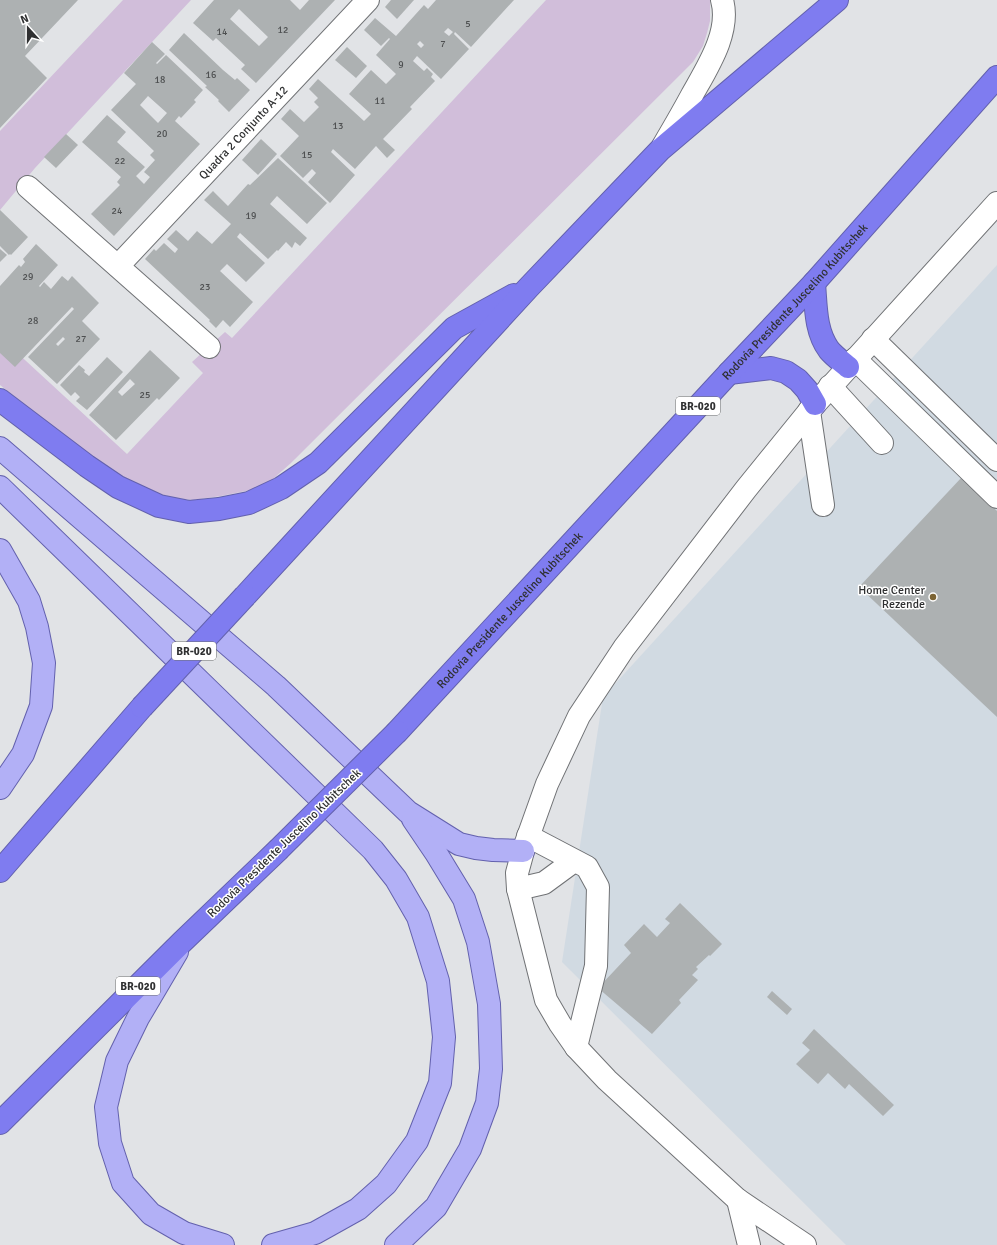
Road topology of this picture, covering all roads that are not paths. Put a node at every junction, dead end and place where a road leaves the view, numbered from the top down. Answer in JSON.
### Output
{"nodes":[{"id":1,"x":368,"y":0,"type":"edge"},
{"id":2,"x":722,"y":0,"type":"edge"},
{"id":3,"x":837,"y":0,"type":"edge"},
{"id":4,"x":997,"y":77,"type":"edge"},
{"id":5,"x":661,"y":150,"type":"junction"},
{"id":6,"x":28,"y":187,"type":"dead end"},
{"id":7,"x":997,"y":204,"type":"edge"},
{"id":8,"x":118,"y":266,"type":"junction"},
{"id":9,"x":814,"y":284,"type":"junction"},
{"id":10,"x":529,"y":287,"type":"junction"},
{"id":11,"x":873,"y":339,"type":"junction"},
{"id":12,"x":209,"y":347,"type":"dead end"},
{"id":13,"x":851,"y":363,"type":"junction"},
{"id":14,"x":729,"y":373,"type":"junction"},
{"id":15,"x":830,"y":386,"type":"junction"},
{"id":16,"x":0,"y":400,"type":"edge"},
{"id":17,"x":812,"y":408,"type":"junction"},
{"id":18,"x":882,"y":443,"type":"dead end"},
{"id":19,"x":0,"y":448,"type":"edge"},
{"id":20,"x":997,"y":460,"type":"edge"},
{"id":21,"x":0,"y":487,"type":"edge"},
{"id":22,"x":997,"y":497,"type":"edge"},
{"id":23,"x":823,"y":505,"type":"dead end"},
{"id":24,"x":0,"y":550,"type":"edge"},
{"id":25,"x":0,"y":788,"type":"edge"},
{"id":26,"x":408,"y":812,"type":"junction"},
{"id":27,"x":525,"y":844,"type":"junction"},
{"id":28,"x":574,"y":861,"type":"junction"},
{"id":29,"x":0,"y":871,"type":"edge"},
{"id":30,"x":518,"y":889,"type":"junction"},
{"id":31,"x":182,"y":942,"type":"junction"},
{"id":32,"x":576,"y":1047,"type":"junction"},
{"id":33,"x":0,"y":1123,"type":"edge"},
{"id":34,"x":738,"y":1200,"type":"junction"},
{"id":35,"x":223,"y":1245,"type":"edge"},
{"id":36,"x":273,"y":1245,"type":"edge"},
{"id":37,"x":396,"y":1245,"type":"edge"},
{"id":38,"x":749,"y":1245,"type":"edge"},
{"id":39,"x":805,"y":1245,"type":"edge"}],
"edges":[{"from":1,"to":8,"type":"street","name":"Quadra 2 Conjunto A-12"},
{"from":2,"to":5,"type":"street"},
{"from":3,"to":5,"type":"highway","number":"BR-020"},
{"from":4,"to":9,"type":"highway","name":"Rodovia Presidente Juscelino Kubitschek","number":"BR-020"},
{"from":5,"to":10,"type":"highway","number":"BR-020"},
{"from":6,"to":8,"type":"street"},
{"from":7,"to":11,"type":"street"},
{"from":8,"to":12,"type":"street"},
{"from":9,"to":13,"type":"highway"},
{"from":9,"to":14,"type":"highway","name":"Rodovia Presidente Juscelino Kubitschek","number":"BR-020"},
{"from":10,"to":16,"type":"highway"},
{"from":10,"to":29,"type":"highway","number":"BR-020","bridge":true},
{"from":11,"to":13,"type":"street"},
{"from":11,"to":20,"type":"street"},
{"from":13,"to":15,"type":"street"},
{"from":13,"to":22,"type":"street"},
{"from":14,"to":17,"type":"highway"},
{"from":14,"to":31,"type":"highway","name":"Rodovia Presidente Juscelino Kubitschek","number":"BR-020","bridge":true},
{"from":15,"to":17,"type":"street"},
{"from":15,"to":18,"type":"street"},
{"from":17,"to":23,"type":"street"},
{"from":17,"to":27,"type":"street"},
{"from":19,"to":26,"type":"main road"},
{"from":21,"to":36,"type":"main road"},
{"from":24,"to":25,"type":"main road"},
{"from":26,"to":27,"type":"main road"},
{"from":26,"to":37,"type":"main road"},
{"from":27,"to":28,"type":"street"},
{"from":27,"to":30,"type":"street"},
{"from":28,"to":30,"type":"street"},
{"from":28,"to":32,"type":"street"},
{"from":30,"to":32,"type":"street"},
{"from":31,"to":33,"type":"highway","name":"Rodovia Presidente Juscelino Kubitschek","number":"BR-020"},
{"from":31,"to":35,"type":"main road"},
{"from":32,"to":34,"type":"street"},
{"from":34,"to":38,"type":"street"},
{"from":34,"to":39,"type":"street"}]}
